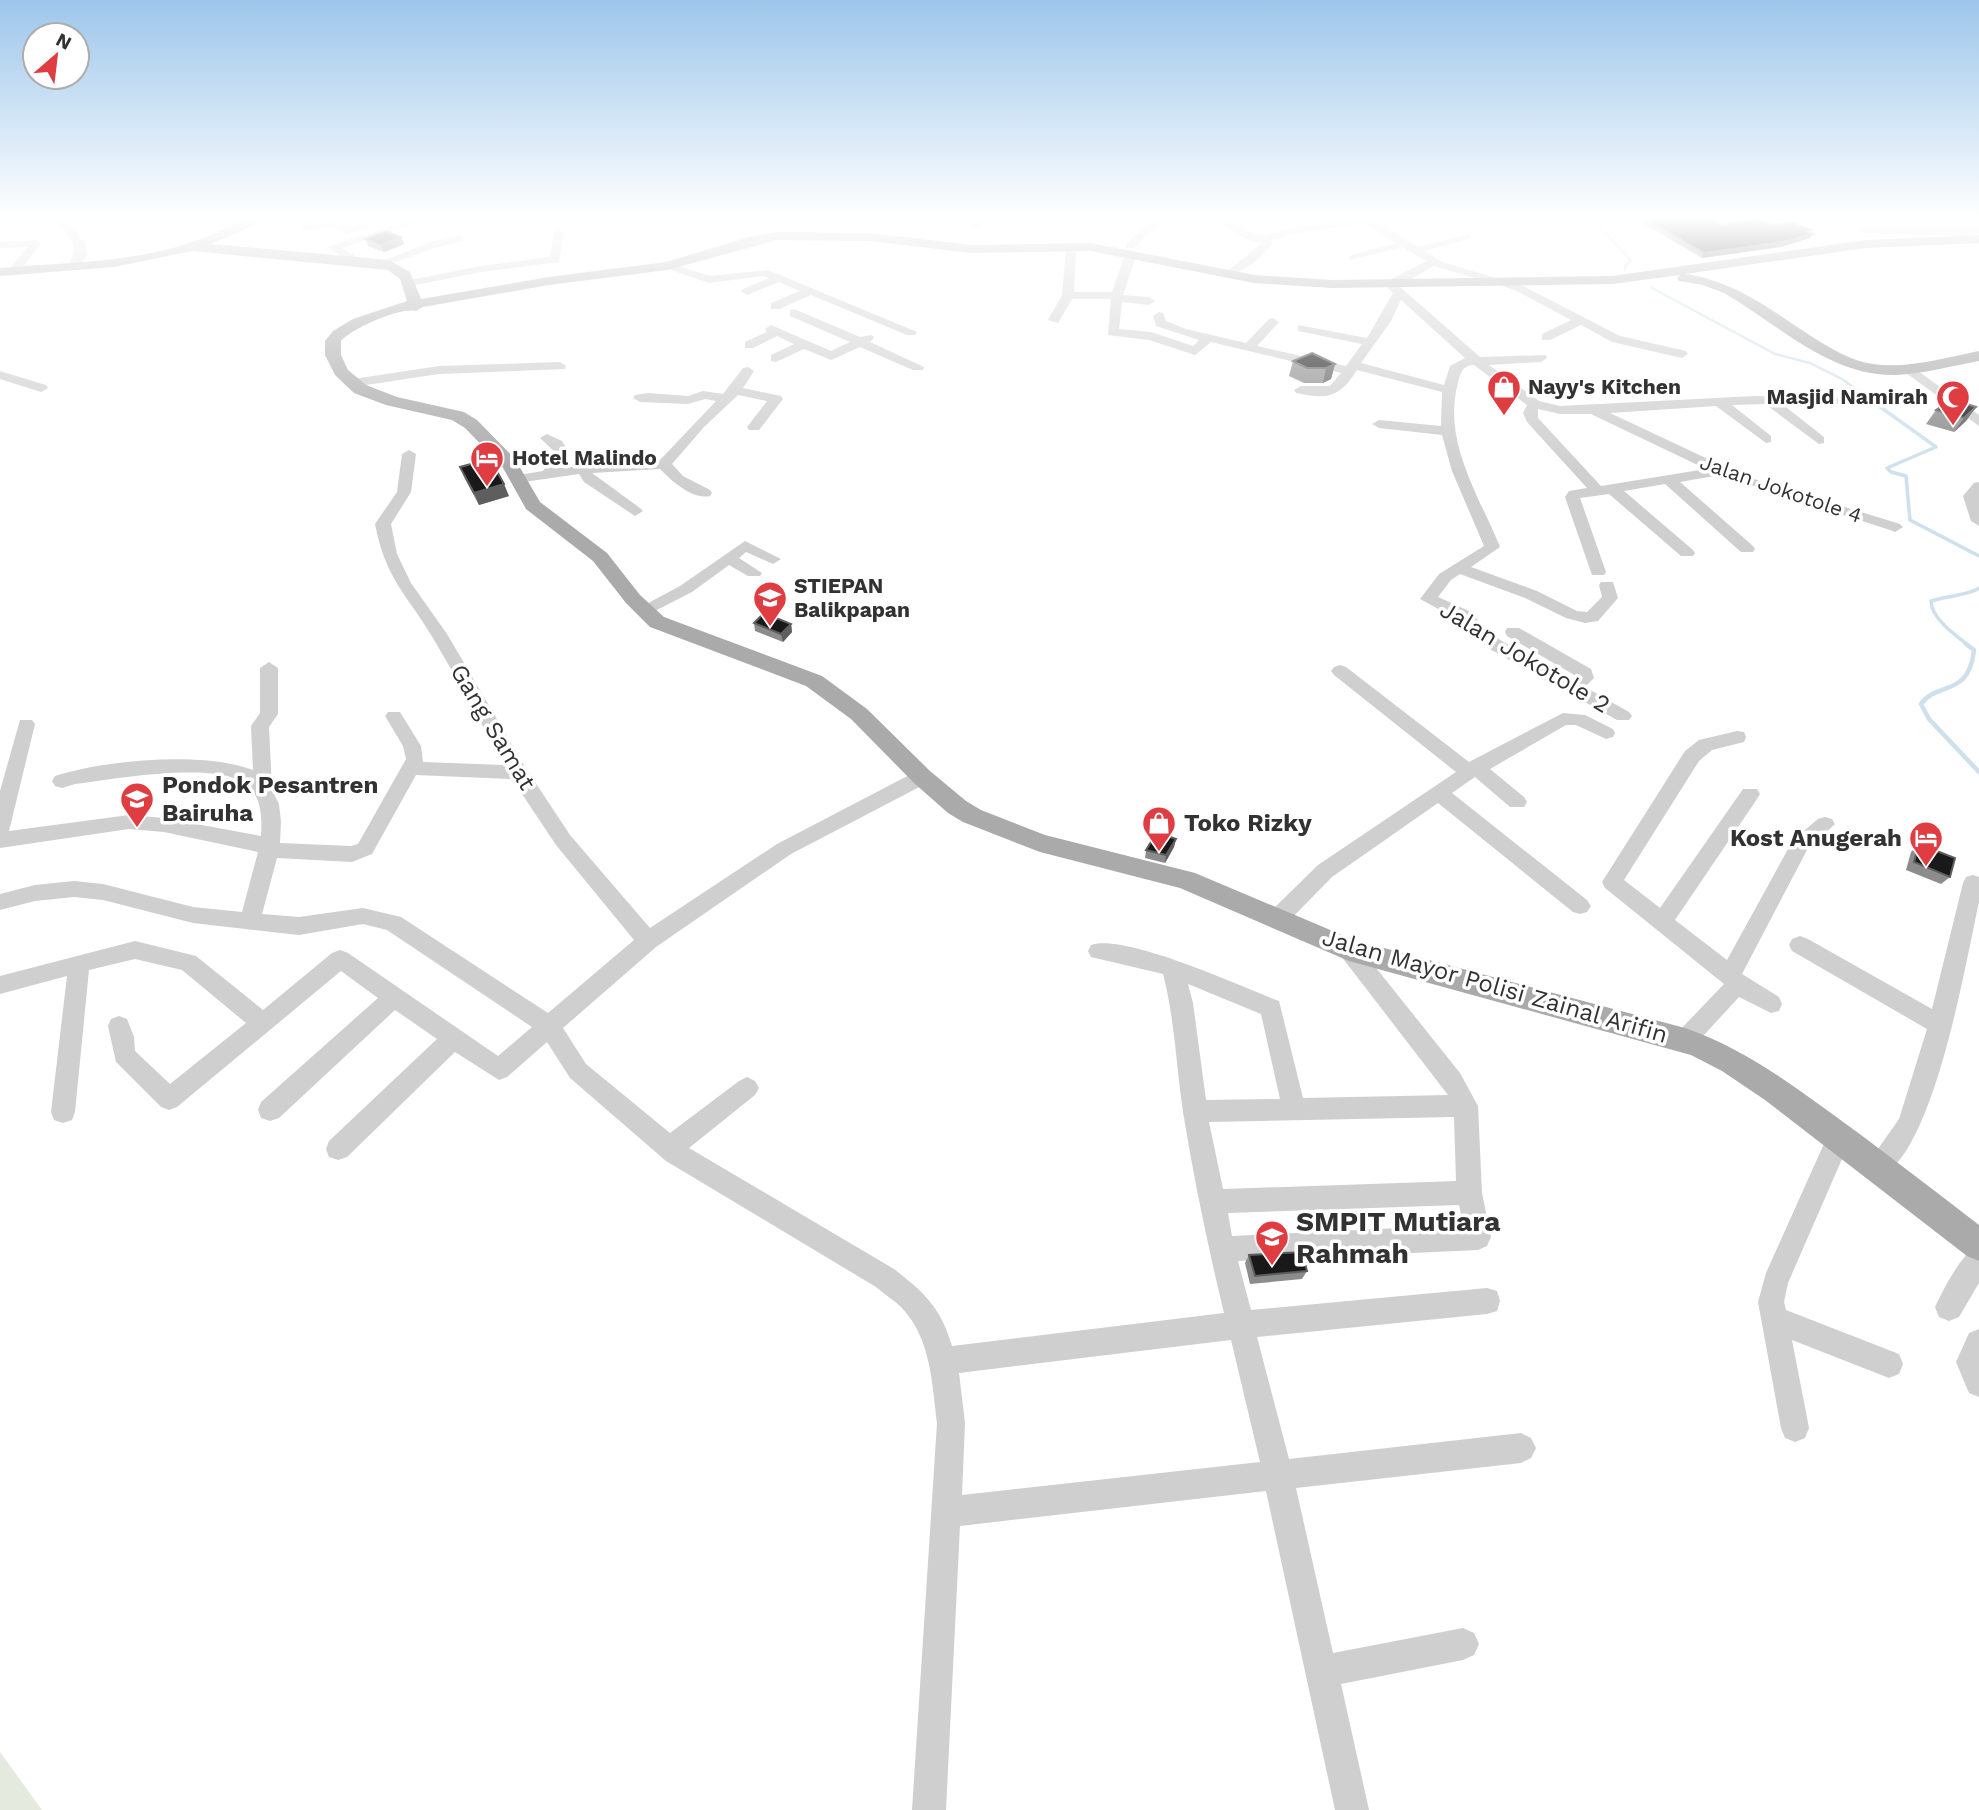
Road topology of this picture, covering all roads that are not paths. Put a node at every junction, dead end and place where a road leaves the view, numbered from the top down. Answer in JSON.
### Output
{"nodes":[{"id":1,"x":407,"y":303,"type":"edge"},
{"id":2,"x":781,"y":303,"type":"edge"},
{"id":3,"x":840,"y":303,"type":"edge"},
{"id":4,"x":1063,"y":303,"type":"edge"},
{"id":5,"x":1116,"y":303,"type":"edge"},
{"id":6,"x":1387,"y":303,"type":"edge"},
{"id":7,"x":1413,"y":303,"type":"edge"},
{"id":8,"x":1549,"y":303,"type":"edge"},
{"id":9,"x":1747,"y":303,"type":"edge"},
{"id":10,"x":775,"y":306,"type":"dead end"},
{"id":11,"x":794,"y":313,"type":"dead end"},
{"id":12,"x":1159,"y":316,"type":"dead end"},
{"id":13,"x":1054,"y":320,"type":"dead end"},
{"id":14,"x":1581,"y":320,"type":"junction"},
{"id":15,"x":1273,"y":322,"type":"dead end"},
{"id":16,"x":893,"y":325,"type":"junction"},
{"id":17,"x":1302,"y":328,"type":"dead end"},
{"id":18,"x":911,"y":332,"type":"dead end"},
{"id":19,"x":1206,"y":337,"type":"junction"},
{"id":20,"x":1546,"y":337,"type":"dead end"},
{"id":21,"x":860,"y":341,"type":"junction"},
{"id":22,"x":1370,"y":342,"type":"junction"},
{"id":23,"x":804,"y":344,"type":"junction"},
{"id":24,"x":749,"y":345,"type":"dead end"},
{"id":25,"x":1248,"y":347,"type":"junction"},
{"id":26,"x":1682,"y":354,"type":"dead end"},
{"id":27,"x":1979,"y":356,"type":"edge"},
{"id":28,"x":776,"y":358,"type":"dead end"},
{"id":29,"x":1476,"y":359,"type":"junction"},
{"id":30,"x":1541,"y":359,"type":"dead end"},
{"id":31,"x":560,"y":366,"type":"dead end"},
{"id":32,"x":918,"y":367,"type":"dead end"},
{"id":33,"x":1352,"y":368,"type":"junction"},
{"id":34,"x":1911,"y":370,"type":"junction"},
{"id":35,"x":748,"y":371,"type":"dead end"},
{"id":36,"x":0,"y":375,"type":"edge"},
{"id":37,"x":354,"y":383,"type":"junction"},
{"id":38,"x":41,"y":388,"type":"dead end"},
{"id":39,"x":1301,"y":390,"type":"dead end"},
{"id":40,"x":1448,"y":390,"type":"junction"},
{"id":41,"x":731,"y":394,"type":"junction"},
{"id":42,"x":640,"y":398,"type":"dead end"},
{"id":43,"x":1768,"y":400,"type":"junction"},
{"id":44,"x":1833,"y":401,"type":"dead end"},
{"id":45,"x":1719,"y":402,"type":"junction"},
{"id":46,"x":1534,"y":404,"type":"junction"},
{"id":47,"x":1594,"y":410,"type":"junction"},
{"id":48,"x":1979,"y":422,"type":"edge"},
{"id":49,"x":1379,"y":424,"type":"dead end"},
{"id":50,"x":754,"y":427,"type":"dead end"},
{"id":51,"x":1446,"y":431,"type":"junction"},
{"id":52,"x":548,"y":438,"type":"dead end"},
{"id":53,"x":1766,"y":439,"type":"dead end"},
{"id":54,"x":1819,"y":440,"type":"dead end"},
{"id":55,"x":409,"y":454,"type":"dead end"},
{"id":56,"x":664,"y":464,"type":"junction"},
{"id":57,"x":583,"y":469,"type":"junction"},
{"id":58,"x":1720,"y":471,"type":"junction"},
{"id":59,"x":549,"y":472,"type":"junction"},
{"id":60,"x":517,"y":478,"type":"junction"},
{"id":61,"x":1671,"y":481,"type":"junction"},
{"id":62,"x":1979,"y":486,"type":"edge"},
{"id":63,"x":1606,"y":491,"type":"junction"},
{"id":64,"x":705,"y":493,"type":"dead end"},
{"id":65,"x":635,"y":511,"type":"dead end"},
{"id":66,"x":1979,"y":522,"type":"edge"},
{"id":67,"x":1895,"y":527,"type":"dead end"},
{"id":68,"x":1747,"y":549,"type":"dead end"},
{"id":69,"x":1687,"y":553,"type":"dead end"},
{"id":70,"x":729,"y":559,"type":"junction"},
{"id":71,"x":773,"y":559,"type":"dead end"},
{"id":72,"x":1458,"y":568,"type":"junction"},
{"id":73,"x":754,"y":573,"type":"dead end"},
{"id":74,"x":645,"y":609,"type":"junction"},
{"id":75,"x":1513,"y":632,"type":"dead end"},
{"id":76,"x":269,"y":668,"type":"dead end"},
{"id":77,"x":1340,"y":671,"type":"dead end"},
{"id":78,"x":1565,"y":690,"type":"junction"},
{"id":79,"x":394,"y":716,"type":"dead end"},
{"id":80,"x":1623,"y":716,"type":"dead end"},
{"id":81,"x":26,"y":724,"type":"dead end"},
{"id":82,"x":1606,"y":733,"type":"dead end"},
{"id":83,"x":1737,"y":737,"type":"dead end"},
{"id":84,"x":411,"y":768,"type":"junction"},
{"id":85,"x":1472,"y":769,"type":"junction"},
{"id":86,"x":518,"y":772,"type":"junction"},
{"id":87,"x":922,"y":776,"type":"junction"},
{"id":88,"x":62,"y":781,"type":"dead end"},
{"id":89,"x":263,"y":790,"type":"junction"},
{"id":90,"x":1439,"y":793,"type":"junction"},
{"id":91,"x":1750,"y":794,"type":"dead end"},
{"id":92,"x":1517,"y":802,"type":"dead end"},
{"id":93,"x":1825,"y":824,"type":"dead end"},
{"id":94,"x":0,"y":830,"type":"edge"},
{"id":95,"x":0,"y":840,"type":"edge"},
{"id":96,"x":268,"y":847,"type":"junction"},
{"id":97,"x":1973,"y":883,"type":"dead end"},
{"id":98,"x":2,"y":900,"type":"edge"},
{"id":99,"x":1580,"y":906,"type":"dead end"},
{"id":100,"x":250,"y":920,"type":"junction"},
{"id":101,"x":1276,"y":920,"type":"junction"},
{"id":102,"x":1661,"y":923,"type":"junction"},
{"id":103,"x":648,"y":942,"type":"junction"},
{"id":104,"x":1800,"y":944,"type":"dead end"},
{"id":105,"x":1349,"y":950,"type":"junction"},
{"id":106,"x":1099,"y":951,"type":"dead end"},
{"id":107,"x":79,"y":964,"type":"junction"},
{"id":108,"x":1172,"y":968,"type":"junction"},
{"id":109,"x":1733,"y":980,"type":"junction"},
{"id":110,"x":0,"y":985,"type":"edge"},
{"id":111,"x":393,"y":999,"type":"junction"},
{"id":112,"x":1771,"y":1003,"type":"dead end"},
{"id":113,"x":263,"y":1023,"type":"junction"},
{"id":114,"x":1940,"y":1024,"type":"junction"},
{"id":115,"x":119,"y":1026,"type":"dead end"},
{"id":116,"x":549,"y":1026,"type":"junction"},
{"id":117,"x":452,"y":1040,"type":"junction"},
{"id":118,"x":1685,"y":1040,"type":"junction"},
{"id":119,"x":747,"y":1088,"type":"dead end"},
{"id":120,"x":1466,"y":1106,"type":"junction"},
{"id":121,"x":270,"y":1110,"type":"dead end"},
{"id":122,"x":1294,"y":1110,"type":"junction"},
{"id":123,"x":1195,"y":1111,"type":"junction"},
{"id":124,"x":63,"y":1112,"type":"dead end"},
{"id":125,"x":1840,"y":1136,"type":"junction"},
{"id":126,"x":670,"y":1148,"type":"junction"},
{"id":127,"x":338,"y":1149,"type":"dead end"},
{"id":128,"x":1878,"y":1166,"type":"junction"},
{"id":129,"x":1469,"y":1193,"type":"junction"},
{"id":130,"x":1215,"y":1202,"type":"junction"},
{"id":131,"x":1979,"y":1245,"type":"edge"},
{"id":132,"x":1222,"y":1249,"type":"junction"},
{"id":133,"x":1979,"y":1258,"type":"edge"},
{"id":134,"x":1488,"y":1301,"type":"dead end"},
{"id":135,"x":1949,"y":1307,"type":"dead end"},
{"id":136,"x":1774,"y":1319,"type":"junction"},
{"id":137,"x":1239,"y":1325,"type":"junction"},
{"id":138,"x":1979,"y":1343,"type":"edge"},
{"id":139,"x":944,"y":1361,"type":"junction"},
{"id":140,"x":1889,"y":1364,"type":"dead end"},
{"id":141,"x":1979,"y":1383,"type":"edge"},
{"id":142,"x":1794,"y":1428,"type":"dead end"},
{"id":143,"x":1521,"y":1448,"type":"dead end"},
{"id":144,"x":1278,"y":1476,"type":"junction"},
{"id":145,"x":948,"y":1512,"type":"junction"},
{"id":146,"x":1462,"y":1644,"type":"dead end"},
{"id":147,"x":1321,"y":1672,"type":"junction"},
{"id":148,"x":929,"y":1810,"type":"edge"},
{"id":149,"x":1352,"y":1810,"type":"edge"}],
"edges":[{"from":1,"to":37,"type":"main road"},
{"from":2,"to":10,"type":"street"},
{"from":3,"to":16,"type":"street"},
{"from":4,"to":13,"type":"street"},
{"from":5,"to":19,"type":"street"},
{"from":6,"to":22,"type":"street"},
{"from":7,"to":29,"type":"street"},
{"from":8,"to":14,"type":"street"},
{"from":9,"to":34,"type":"main road"},
{"from":11,"to":21,"type":"street"},
{"from":12,"to":19,"type":"street"},
{"from":14,"to":20,"type":"street"},
{"from":14,"to":26,"type":"street"},
{"from":15,"to":25,"type":"street"},
{"from":16,"to":18,"type":"street"},
{"from":16,"to":21,"type":"street"},
{"from":17,"to":22,"type":"street"},
{"from":19,"to":25,"type":"street"},
{"from":21,"to":23,"type":"street"},
{"from":21,"to":32,"type":"street"},
{"from":22,"to":33,"type":"street"},
{"from":23,"to":24,"type":"street"},
{"from":23,"to":28,"type":"street"},
{"from":25,"to":33,"type":"street"},
{"from":27,"to":34,"type":"main road"},
{"from":29,"to":30,"type":"street"},
{"from":29,"to":40,"type":"street","name":"Jalan Jokotole 2"},
{"from":29,"to":46,"type":"street"},
{"from":31,"to":37,"type":"street"},
{"from":33,"to":39,"type":"street"},
{"from":33,"to":40,"type":"street"},
{"from":34,"to":48,"type":"street"},
{"from":35,"to":41,"type":"street"},
{"from":36,"to":38,"type":"street"},
{"from":37,"to":60,"type":"main road","name":"Jalan Mayor Polisi Zainal Arifin"},
{"from":40,"to":51,"type":"street","name":"Jalan Jokotole 2"},
{"from":41,"to":42,"type":"street"},
{"from":41,"to":50,"type":"street"},
{"from":41,"to":56,"type":"street"},
{"from":43,"to":44,"type":"street"},
{"from":43,"to":45,"type":"street"},
{"from":43,"to":54,"type":"street"},
{"from":45,"to":47,"type":"street"},
{"from":45,"to":53,"type":"street"},
{"from":46,"to":47,"type":"street"},
{"from":46,"to":63,"type":"street"},
{"from":47,"to":58,"type":"street","name":"Jalan Jokotole 4"},
{"from":49,"to":51,"type":"street"},
{"from":51,"to":72,"type":"street","name":"Jalan Jokotole 2"},
{"from":52,"to":59,"type":"street"},
{"from":55,"to":86,"type":"street","name":"Gang Samat"},
{"from":56,"to":57,"type":"street"},
{"from":56,"to":64,"type":"street"},
{"from":57,"to":59,"type":"street"},
{"from":57,"to":65,"type":"street"},
{"from":58,"to":61,"type":"street"},
{"from":58,"to":67,"type":"street","name":"Jalan Jokotole 4"},
{"from":59,"to":60,"type":"street"},
{"from":60,"to":74,"type":"main road","name":"Jalan Mayor Polisi Zainal Arifin"},
{"from":61,"to":63,"type":"street"},
{"from":61,"to":68,"type":"street"},
{"from":62,"to":66,"type":"street"},
{"from":63,"to":69,"type":"street"},
{"from":63,"to":72,"type":"street","name":"Jalan Jokotole 2"},
{"from":70,"to":71,"type":"street"},
{"from":70,"to":73,"type":"street"},
{"from":70,"to":74,"type":"street"},
{"from":72,"to":78,"type":"street","name":"Jalan Jokotole 2"},
{"from":74,"to":87,"type":"main road","name":"Jalan Mayor Polisi Zainal Arifin"},
{"from":75,"to":78,"type":"street"},
{"from":76,"to":89,"type":"street"},
{"from":77,"to":85,"type":"street"},
{"from":78,"to":80,"type":"street","name":"Jalan Jokotole 2"},
{"from":79,"to":84,"type":"street"},
{"from":81,"to":94,"type":"street"},
{"from":82,"to":85,"type":"street"},
{"from":83,"to":102,"type":"street"},
{"from":84,"to":86,"type":"street"},
{"from":84,"to":96,"type":"street"},
{"from":85,"to":90,"type":"street"},
{"from":85,"to":92,"type":"street"},
{"from":86,"to":103,"type":"street","name":"Gang Samat"},
{"from":87,"to":101,"type":"main road","name":"Jalan Mayor Polisi Zainal Arifin"},
{"from":87,"to":103,"type":"street"},
{"from":88,"to":89,"type":"street"},
{"from":89,"to":96,"type":"street"},
{"from":90,"to":99,"type":"street"},
{"from":90,"to":101,"type":"street"},
{"from":91,"to":102,"type":"street"},
{"from":93,"to":109,"type":"street"},
{"from":95,"to":96,"type":"street"},
{"from":96,"to":100,"type":"street"},
{"from":97,"to":114,"type":"street"},
{"from":98,"to":100,"type":"street"},
{"from":100,"to":116,"type":"street"},
{"from":101,"to":105,"type":"main road","name":"Jalan Mayor Polisi Zainal Arifin"},
{"from":102,"to":109,"type":"street"},
{"from":103,"to":116,"type":"street"},
{"from":104,"to":114,"type":"street"},
{"from":105,"to":118,"type":"main road","name":"Jalan Mayor Polisi Zainal Arifin"},
{"from":105,"to":120,"type":"street"},
{"from":106,"to":108,"type":"street"},
{"from":107,"to":110,"type":"street"},
{"from":107,"to":113,"type":"street"},
{"from":107,"to":124,"type":"street"},
{"from":108,"to":122,"type":"street"},
{"from":108,"to":123,"type":"street"},
{"from":109,"to":112,"type":"street"},
{"from":109,"to":118,"type":"street"},
{"from":111,"to":113,"type":"street"},
{"from":111,"to":117,"type":"street"},
{"from":111,"to":121,"type":"street"},
{"from":113,"to":115,"type":"street"},
{"from":114,"to":128,"type":"street"},
{"from":116,"to":117,"type":"street"},
{"from":116,"to":126,"type":"street"},
{"from":117,"to":127,"type":"street"},
{"from":118,"to":125,"type":"main road","name":"Jalan Mayor Polisi Zainal Arifin"},
{"from":119,"to":126,"type":"street"},
{"from":120,"to":122,"type":"street"},
{"from":120,"to":129,"type":"street"},
{"from":122,"to":123,"type":"street"},
{"from":123,"to":130,"type":"street"},
{"from":125,"to":128,"type":"main road","name":"Jalan Mayor Polisi Zainal Arifin"},
{"from":125,"to":136,"type":"street"},
{"from":126,"to":139,"type":"street"},
{"from":128,"to":131,"type":"main road","name":"Jalan Mayor Polisi Zainal Arifin"},
{"from":129,"to":130,"type":"street"},
{"from":129,"to":132,"type":"street"},
{"from":130,"to":132,"type":"street"},
{"from":132,"to":137,"type":"street"},
{"from":133,"to":135,"type":"street"},
{"from":134,"to":137,"type":"street"},
{"from":136,"to":140,"type":"street"},
{"from":136,"to":142,"type":"street"},
{"from":137,"to":139,"type":"street"},
{"from":137,"to":144,"type":"street"},
{"from":138,"to":141,"type":"street"},
{"from":139,"to":145,"type":"street"},
{"from":143,"to":144,"type":"street"},
{"from":144,"to":145,"type":"street"},
{"from":144,"to":147,"type":"street"},
{"from":145,"to":148,"type":"street"},
{"from":146,"to":147,"type":"street"},
{"from":147,"to":149,"type":"street"}]}
